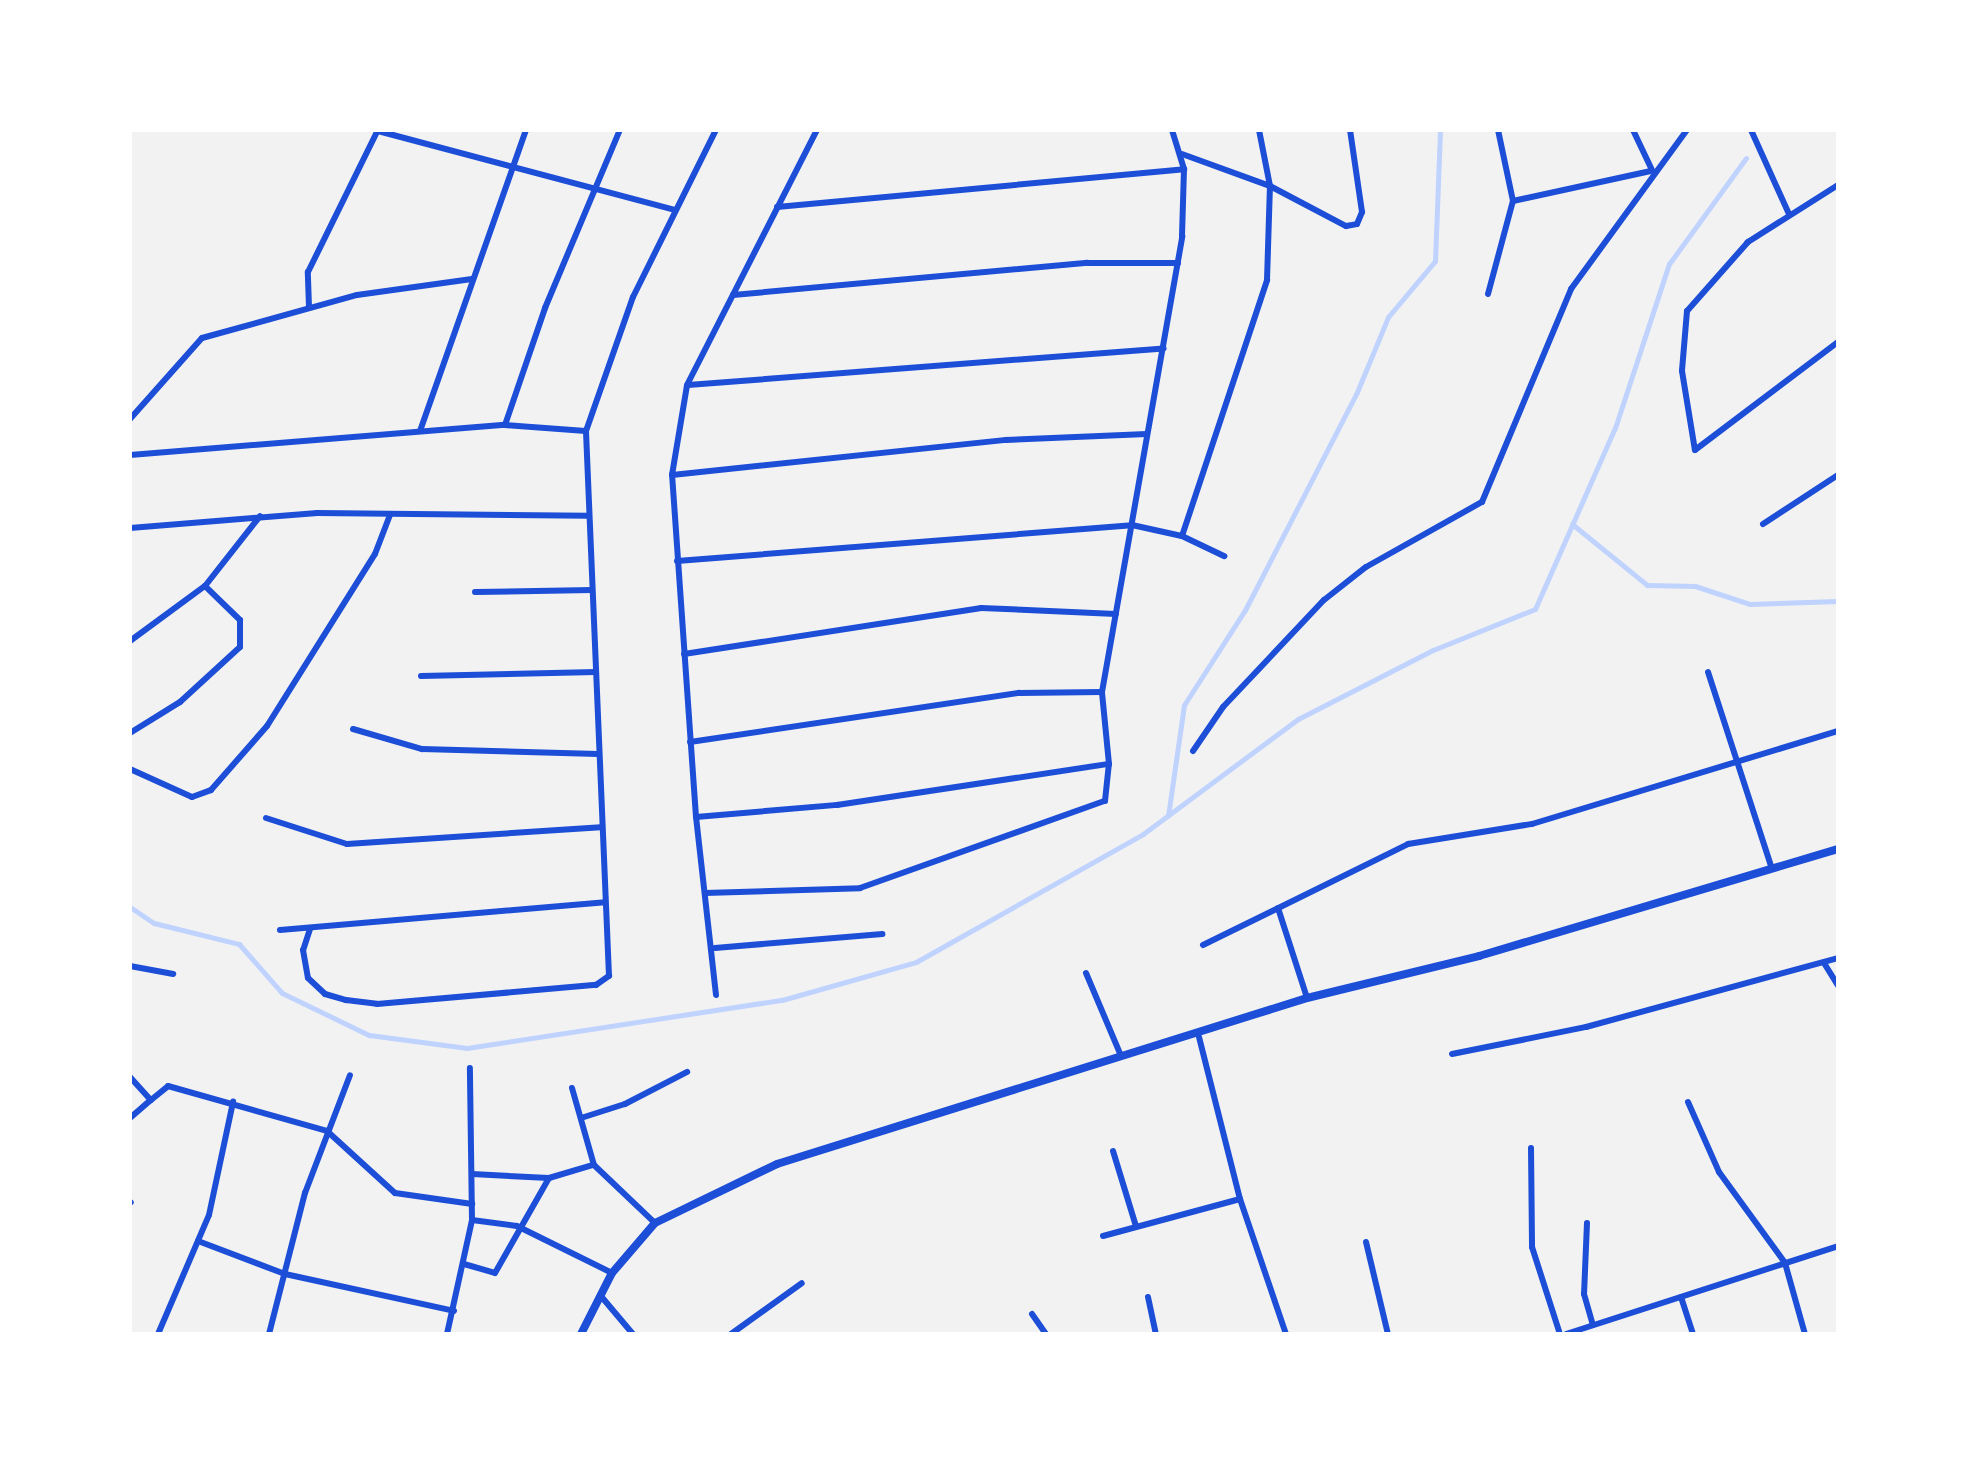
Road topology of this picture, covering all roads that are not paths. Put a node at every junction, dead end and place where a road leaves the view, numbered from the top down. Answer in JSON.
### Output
{"nodes":[{"id":1,"x":378,"y":130,"type":"edge"},
{"id":2,"x":526,"y":130,"type":"edge"},
{"id":3,"x":620,"y":130,"type":"edge"},
{"id":4,"x":716,"y":130,"type":"edge"},
{"id":5,"x":816,"y":130,"type":"edge"},
{"id":6,"x":1172,"y":130,"type":"edge"},
{"id":7,"x":1259,"y":130,"type":"edge"},
{"id":8,"x":1350,"y":130,"type":"edge"},
{"id":9,"x":1498,"y":130,"type":"edge"},
{"id":10,"x":1633,"y":130,"type":"edge"},
{"id":11,"x":1688,"y":130,"type":"edge"},
{"id":12,"x":1751,"y":130,"type":"edge"},
{"id":13,"x":1180,"y":154,"type":"junction"},
{"id":14,"x":1184,"y":169,"type":"junction"},
{"id":15,"x":512,"y":170,"type":"junction"},
{"id":16,"x":1652,"y":170,"type":"junction"},
{"id":17,"x":1838,"y":185,"type":"edge"},
{"id":18,"x":1270,"y":186,"type":"junction"},
{"id":19,"x":596,"y":187,"type":"junction"},
{"id":20,"x":1513,"y":201,"type":"junction"},
{"id":21,"x":776,"y":207,"type":"junction"},
{"id":22,"x":674,"y":210,"type":"junction"},
{"id":23,"x":1790,"y":214,"type":"junction"},
{"id":24,"x":1178,"y":262,"type":"junction"},
{"id":25,"x":472,"y":279,"type":"junction"},
{"id":26,"x":1488,"y":294,"type":"dead end"},
{"id":27,"x":732,"y":295,"type":"junction"},
{"id":28,"x":309,"y":308,"type":"junction"},
{"id":29,"x":1838,"y":342,"type":"edge"},
{"id":30,"x":1164,"y":348,"type":"junction"},
{"id":31,"x":687,"y":385,"type":"junction"},
{"id":32,"x":130,"y":419,"type":"edge"},
{"id":33,"x":505,"y":425,"type":"junction"},
{"id":34,"x":586,"y":430,"type":"junction"},
{"id":35,"x":420,"y":431,"type":"junction"},
{"id":36,"x":1147,"y":434,"type":"junction"},
{"id":37,"x":130,"y":455,"type":"edge"},
{"id":38,"x":672,"y":475,"type":"junction"},
{"id":39,"x":1838,"y":475,"type":"edge"},
{"id":40,"x":390,"y":514,"type":"junction"},
{"id":41,"x":260,"y":516,"type":"junction"},
{"id":42,"x":589,"y":516,"type":"junction"},
{"id":43,"x":1132,"y":524,"type":"junction"},
{"id":44,"x":1762,"y":524,"type":"dead end"},
{"id":45,"x":130,"y":528,"type":"edge"},
{"id":46,"x":1182,"y":536,"type":"junction"},
{"id":47,"x":1224,"y":556,"type":"dead end"},
{"id":48,"x":677,"y":561,"type":"junction"},
{"id":49,"x":205,"y":586,"type":"junction"},
{"id":50,"x":592,"y":590,"type":"junction"},
{"id":51,"x":474,"y":592,"type":"dead end"},
{"id":52,"x":1116,"y":614,"type":"junction"},
{"id":53,"x":130,"y":642,"type":"edge"},
{"id":54,"x":684,"y":654,"type":"junction"},
{"id":55,"x":596,"y":672,"type":"junction"},
{"id":56,"x":1708,"y":672,"type":"dead end"},
{"id":57,"x":422,"y":676,"type":"dead end"},
{"id":58,"x":1102,"y":692,"type":"junction"},
{"id":59,"x":353,"y":729,"type":"dead end"},
{"id":60,"x":1838,"y":730,"type":"edge"},
{"id":61,"x":130,"y":733,"type":"edge"},
{"id":62,"x":690,"y":742,"type":"junction"},
{"id":63,"x":1192,"y":751,"type":"dead end"},
{"id":64,"x":598,"y":754,"type":"junction"},
{"id":65,"x":1109,"y":764,"type":"junction"},
{"id":66,"x":1738,"y":764,"type":"junction"},
{"id":67,"x":130,"y":769,"type":"edge"},
{"id":68,"x":696,"y":817,"type":"junction"},
{"id":69,"x":266,"y":818,"type":"dead end"},
{"id":70,"x":600,"y":827,"type":"junction"},
{"id":71,"x":1838,"y":849,"type":"edge"},
{"id":72,"x":1771,"y":866,"type":"junction"},
{"id":73,"x":705,"y":893,"type":"junction"},
{"id":74,"x":605,"y":902,"type":"junction"},
{"id":75,"x":1278,"y":908,"type":"junction"},
{"id":76,"x":310,"y":929,"type":"junction"},
{"id":77,"x":280,"y":930,"type":"dead end"},
{"id":78,"x":882,"y":934,"type":"dead end"},
{"id":79,"x":1203,"y":945,"type":"dead end"},
{"id":80,"x":715,"y":948,"type":"junction"},
{"id":81,"x":1838,"y":958,"type":"edge"},
{"id":82,"x":1824,"y":962,"type":"junction"},
{"id":83,"x":130,"y":966,"type":"edge"},
{"id":84,"x":1086,"y":973,"type":"dead end"},
{"id":85,"x":172,"y":974,"type":"dead end"},
{"id":86,"x":1838,"y":985,"type":"edge"},
{"id":87,"x":716,"y":995,"type":"dead end"},
{"id":88,"x":1307,"y":998,"type":"junction"},
{"id":89,"x":1199,"y":1036,"type":"junction"},
{"id":90,"x":1452,"y":1054,"type":"dead end"},
{"id":91,"x":1122,"y":1058,"type":"junction"},
{"id":92,"x":470,"y":1068,"type":"dead end"},
{"id":93,"x":686,"y":1072,"type":"dead end"},
{"id":94,"x":350,"y":1075,"type":"dead end"},
{"id":95,"x":130,"y":1077,"type":"edge"},
{"id":96,"x":572,"y":1088,"type":"dead end"},
{"id":97,"x":151,"y":1100,"type":"junction"},
{"id":98,"x":233,"y":1102,"type":"junction"},
{"id":99,"x":1688,"y":1102,"type":"dead end"},
{"id":100,"x":130,"y":1118,"type":"edge"},
{"id":101,"x":580,"y":1118,"type":"junction"},
{"id":102,"x":327,"y":1130,"type":"junction"},
{"id":103,"x":1532,"y":1148,"type":"dead end"},
{"id":104,"x":1112,"y":1151,"type":"dead end"},
{"id":105,"x":594,"y":1165,"type":"junction"},
{"id":106,"x":472,"y":1174,"type":"junction"},
{"id":107,"x":549,"y":1178,"type":"junction"},
{"id":108,"x":1240,"y":1199,"type":"junction"},
{"id":109,"x":472,"y":1204,"type":"junction"},
{"id":110,"x":472,"y":1220,"type":"junction"},
{"id":111,"x":1586,"y":1223,"type":"dead end"},
{"id":112,"x":654,"y":1224,"type":"junction"},
{"id":113,"x":517,"y":1226,"type":"junction"},
{"id":114,"x":1136,"y":1226,"type":"junction"},
{"id":115,"x":1104,"y":1236,"type":"dead end"},
{"id":116,"x":198,"y":1241,"type":"junction"},
{"id":117,"x":1366,"y":1242,"type":"dead end"},
{"id":118,"x":1838,"y":1246,"type":"edge"},
{"id":119,"x":1784,"y":1263,"type":"junction"},
{"id":120,"x":464,"y":1264,"type":"junction"},
{"id":121,"x":612,"y":1273,"type":"junction"},
{"id":122,"x":285,"y":1274,"type":"junction"},
{"id":123,"x":802,"y":1283,"type":"dead end"},
{"id":124,"x":599,"y":1294,"type":"junction"},
{"id":125,"x":1148,"y":1296,"type":"dead end"},
{"id":126,"x":1681,"y":1297,"type":"junction"},
{"id":127,"x":454,"y":1311,"type":"junction"},
{"id":128,"x":1032,"y":1314,"type":"dead end"},
{"id":129,"x":1593,"y":1326,"type":"junction"},
{"id":130,"x":1583,"y":1332,"type":"edge"},
{"id":131,"x":158,"y":1334,"type":"edge"},
{"id":132,"x":269,"y":1334,"type":"edge"},
{"id":133,"x":446,"y":1334,"type":"edge"},
{"id":134,"x":581,"y":1334,"type":"edge"},
{"id":135,"x":633,"y":1334,"type":"edge"},
{"id":136,"x":731,"y":1334,"type":"edge"},
{"id":137,"x":1046,"y":1334,"type":"edge"},
{"id":138,"x":1156,"y":1334,"type":"edge"},
{"id":139,"x":1286,"y":1334,"type":"edge"},
{"id":140,"x":1388,"y":1334,"type":"edge"},
{"id":141,"x":1563,"y":1334,"type":"edge"},
{"id":142,"x":1693,"y":1334,"type":"edge"},
{"id":143,"x":1805,"y":1334,"type":"edge"}],
"edges":[{"from":1,"to":15,"type":"street"},
{"from":1,"to":28,"type":"street"},
{"from":2,"to":15,"type":"street"},
{"from":3,"to":19,"type":"street"},
{"from":4,"to":22,"type":"street"},
{"from":5,"to":21,"type":"street"},
{"from":6,"to":13,"type":"street"},
{"from":7,"to":18,"type":"street"},
{"from":8,"to":18,"type":"street"},
{"from":9,"to":20,"type":"street"},
{"from":10,"to":16,"type":"street"},
{"from":11,"to":16,"type":"street"},
{"from":12,"to":23,"type":"street"},
{"from":13,"to":14,"type":"street"},
{"from":13,"to":18,"type":"street"},
{"from":14,"to":21,"type":"street"},
{"from":14,"to":24,"type":"street"},
{"from":15,"to":19,"type":"street"},
{"from":15,"to":25,"type":"street"},
{"from":16,"to":20,"type":"street"},
{"from":16,"to":63,"type":"street"},
{"from":17,"to":23,"type":"street"},
{"from":18,"to":46,"type":"street"},
{"from":19,"to":22,"type":"street"},
{"from":19,"to":33,"type":"street"},
{"from":20,"to":26,"type":"street"},
{"from":21,"to":27,"type":"street"},
{"from":22,"to":34,"type":"street"},
{"from":23,"to":29,"type":"street"},
{"from":24,"to":27,"type":"street"},
{"from":24,"to":30,"type":"street"},
{"from":25,"to":28,"type":"street"},
{"from":25,"to":35,"type":"street"},
{"from":27,"to":31,"type":"street"},
{"from":28,"to":32,"type":"street"},
{"from":30,"to":31,"type":"street"},
{"from":30,"to":36,"type":"street"},
{"from":31,"to":38,"type":"street"},
{"from":33,"to":34,"type":"street"},
{"from":33,"to":35,"type":"street"},
{"from":34,"to":42,"type":"street"},
{"from":35,"to":37,"type":"street"},
{"from":36,"to":38,"type":"street"},
{"from":36,"to":43,"type":"street"},
{"from":38,"to":48,"type":"street"},
{"from":39,"to":44,"type":"street"},
{"from":40,"to":41,"type":"street"},
{"from":40,"to":42,"type":"street"},
{"from":40,"to":67,"type":"street"},
{"from":41,"to":45,"type":"street"},
{"from":41,"to":49,"type":"street"},
{"from":42,"to":50,"type":"street"},
{"from":43,"to":46,"type":"street"},
{"from":43,"to":48,"type":"street"},
{"from":43,"to":52,"type":"street"},
{"from":46,"to":47,"type":"street"},
{"from":48,"to":54,"type":"street"},
{"from":49,"to":53,"type":"street"},
{"from":49,"to":61,"type":"street"},
{"from":50,"to":51,"type":"street"},
{"from":50,"to":55,"type":"street"},
{"from":52,"to":54,"type":"street"},
{"from":52,"to":58,"type":"street"},
{"from":54,"to":62,"type":"street"},
{"from":55,"to":57,"type":"street"},
{"from":55,"to":64,"type":"street"},
{"from":56,"to":66,"type":"street"},
{"from":58,"to":62,"type":"street"},
{"from":58,"to":65,"type":"street"},
{"from":59,"to":64,"type":"street"},
{"from":60,"to":66,"type":"street"},
{"from":62,"to":68,"type":"street"},
{"from":64,"to":70,"type":"street"},
{"from":65,"to":68,"type":"street"},
{"from":65,"to":73,"type":"street"},
{"from":66,"to":72,"type":"street"},
{"from":66,"to":75,"type":"street"},
{"from":68,"to":73,"type":"street"},
{"from":69,"to":70,"type":"street"},
{"from":70,"to":74,"type":"street"},
{"from":71,"to":72,"type":"street"},
{"from":72,"to":88,"type":"street"},
{"from":73,"to":80,"type":"street"},
{"from":74,"to":76,"type":"street"},
{"from":74,"to":76,"type":"street"},
{"from":75,"to":79,"type":"street"},
{"from":75,"to":88,"type":"street"},
{"from":76,"to":77,"type":"street"},
{"from":78,"to":80,"type":"street"},
{"from":80,"to":87,"type":"street"},
{"from":81,"to":82,"type":"street"},
{"from":82,"to":86,"type":"street"},
{"from":82,"to":90,"type":"street"},
{"from":83,"to":85,"type":"street"},
{"from":84,"to":91,"type":"street"},
{"from":88,"to":89,"type":"street"},
{"from":89,"to":91,"type":"street"},
{"from":89,"to":108,"type":"street"},
{"from":91,"to":112,"type":"street"},
{"from":92,"to":106,"type":"street"},
{"from":93,"to":101,"type":"street"},
{"from":94,"to":102,"type":"street"},
{"from":95,"to":97,"type":"street"},
{"from":96,"to":101,"type":"street"},
{"from":97,"to":98,"type":"street"},
{"from":97,"to":100,"type":"street"},
{"from":98,"to":102,"type":"street"},
{"from":98,"to":116,"type":"street"},
{"from":99,"to":119,"type":"street"},
{"from":101,"to":105,"type":"street"},
{"from":102,"to":109,"type":"street"},
{"from":102,"to":122,"type":"street"},
{"from":103,"to":141,"type":"street"},
{"from":104,"to":114,"type":"street"},
{"from":105,"to":107,"type":"street"},
{"from":105,"to":112,"type":"street"},
{"from":106,"to":107,"type":"street"},
{"from":106,"to":109,"type":"street"},
{"from":107,"to":113,"type":"street"},
{"from":108,"to":114,"type":"street"},
{"from":108,"to":139,"type":"street"},
{"from":109,"to":110,"type":"street"},
{"from":110,"to":113,"type":"street"},
{"from":110,"to":120,"type":"street"},
{"from":111,"to":129,"type":"street"},
{"from":112,"to":121,"type":"street"},
{"from":113,"to":120,"type":"street"},
{"from":113,"to":121,"type":"street"},
{"from":114,"to":115,"type":"street"},
{"from":116,"to":122,"type":"street"},
{"from":116,"to":131,"type":"street"},
{"from":117,"to":140,"type":"street"},
{"from":118,"to":119,"type":"street"},
{"from":119,"to":126,"type":"street"},
{"from":119,"to":143,"type":"street"},
{"from":120,"to":127,"type":"street"},
{"from":121,"to":124,"type":"street"},
{"from":122,"to":127,"type":"street"},
{"from":122,"to":132,"type":"street"},
{"from":123,"to":136,"type":"street"},
{"from":124,"to":134,"type":"street"},
{"from":124,"to":135,"type":"street"},
{"from":125,"to":138,"type":"street"},
{"from":126,"to":129,"type":"street"},
{"from":126,"to":142,"type":"street"},
{"from":127,"to":133,"type":"street"},
{"from":128,"to":137,"type":"street"},
{"from":129,"to":130,"type":"street"},
{"from":130,"to":141,"type":"street"}]}
